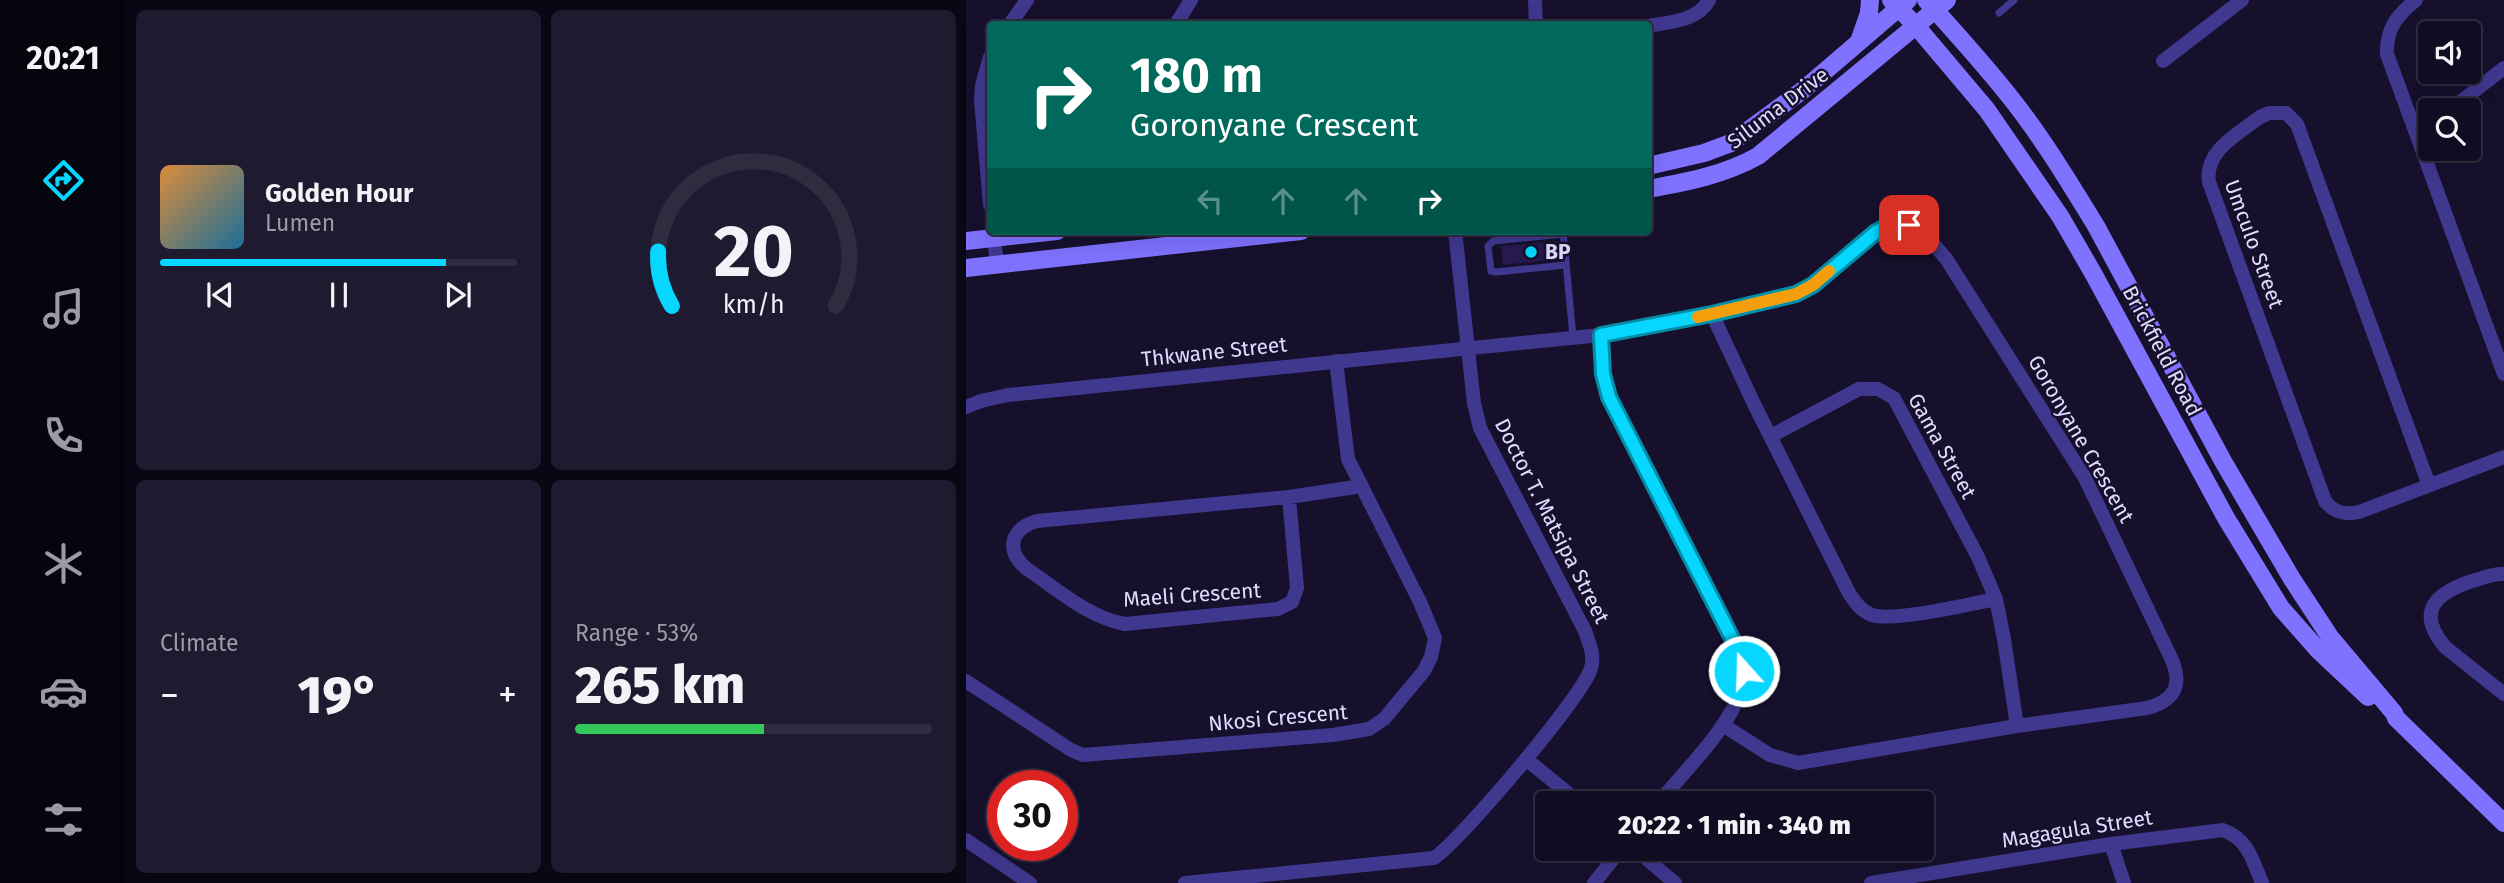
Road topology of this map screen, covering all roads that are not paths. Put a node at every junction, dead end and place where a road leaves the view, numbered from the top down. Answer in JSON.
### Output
{"nodes":[{"id":1,"x":1027,"y":0,"type":"edge"},
{"id":2,"x":1191,"y":0,"type":"edge"},
{"id":3,"x":1535,"y":0,"type":"edge"},
{"id":4,"x":1709,"y":0,"type":"edge"},
{"id":5,"x":1870,"y":0,"type":"edge"},
{"id":6,"x":2014,"y":0,"type":"edge"},
{"id":7,"x":2242,"y":0,"type":"edge"},
{"id":8,"x":2416,"y":0,"type":"edge"},
{"id":9,"x":1899,"y":3,"type":"edge"},
{"id":10,"x":1936,"y":3,"type":"edge"},
{"id":11,"x":2000,"y":13,"type":"dead end"},
{"id":12,"x":1012,"y":21,"type":"edge"},
{"id":13,"x":1178,"y":21,"type":"edge"},
{"id":14,"x":1536,"y":21,"type":"edge"},
{"id":15,"x":1652,"y":25,"type":"edge"},
{"id":16,"x":1917,"y":27,"type":"junction"},
{"id":17,"x":1859,"y":42,"type":"junction"},
{"id":18,"x":2163,"y":61,"type":"dead end"},
{"id":19,"x":987,"y":68,"type":"edge"},
{"id":20,"x":2504,"y":68,"type":"edge"},
{"id":21,"x":2465,"y":98,"type":"edge"},
{"id":22,"x":2417,"y":136,"type":"joint"},
{"id":23,"x":1652,"y":165,"type":"edge"},
{"id":24,"x":987,"y":170,"type":"edge"},
{"id":25,"x":1652,"y":188,"type":"edge"},
{"id":26,"x":990,"y":235,"type":"edge"},
{"id":27,"x":993,"y":235,"type":"edge"},
{"id":28,"x":1263,"y":235,"type":"edge"},
{"id":29,"x":1455,"y":235,"type":"edge"},
{"id":30,"x":1517,"y":235,"type":"edge"},
{"id":31,"x":1563,"y":235,"type":"edge"},
{"id":32,"x":966,"y":242,"type":"edge"},
{"id":33,"x":996,"y":263,"type":"junction"},
{"id":34,"x":1565,"y":265,"type":"junction"},
{"id":35,"x":966,"y":268,"type":"edge"},
{"id":36,"x":1712,"y":314,"type":"junction"},
{"id":37,"x":1601,"y":335,"type":"junction"},
{"id":38,"x":1573,"y":337,"type":"junction"},
{"id":39,"x":1469,"y":346,"type":"junction"},
{"id":40,"x":1336,"y":361,"type":"junction"},
{"id":41,"x":2504,"y":374,"type":"edge"},
{"id":42,"x":966,"y":407,"type":"edge"},
{"id":43,"x":1771,"y":436,"type":"junction"},
{"id":44,"x":2504,"y":457,"type":"edge"},
{"id":45,"x":2429,"y":485,"type":"junction"},
{"id":46,"x":1362,"y":486,"type":"junction"},
{"id":47,"x":1289,"y":497,"type":"junction"},
{"id":48,"x":2504,"y":574,"type":"edge"},
{"id":49,"x":1996,"y":599,"type":"junction"},
{"id":50,"x":966,"y":681,"type":"edge"},
{"id":51,"x":2504,"y":694,"type":"edge"},
{"id":52,"x":2396,"y":718,"type":"junction"},
{"id":53,"x":1723,"y":725,"type":"junction"},
{"id":54,"x":2017,"y":726,"type":"junction"},
{"id":55,"x":1526,"y":759,"type":"junction"},
{"id":56,"x":1565,"y":791,"type":"edge"},
{"id":57,"x":1668,"y":791,"type":"edge"},
{"id":58,"x":2504,"y":823,"type":"edge"},
{"id":59,"x":966,"y":840,"type":"edge"},
{"id":60,"x":2111,"y":845,"type":"junction"},
{"id":61,"x":1611,"y":861,"type":"edge"},
{"id":62,"x":1649,"y":861,"type":"edge"},
{"id":63,"x":1030,"y":883,"type":"edge"},
{"id":64,"x":1185,"y":883,"type":"edge"},
{"id":65,"x":1594,"y":883,"type":"edge"},
{"id":66,"x":1675,"y":883,"type":"edge"},
{"id":67,"x":1871,"y":883,"type":"edge"},
{"id":68,"x":2124,"y":883,"type":"edge"},
{"id":69,"x":2262,"y":883,"type":"edge"}],
"edges":[{"from":1,"to":12,"type":"street"},
{"from":2,"to":13,"type":"street"},
{"from":3,"to":14,"type":"street"},
{"from":4,"to":15,"type":"street"},
{"from":5,"to":17,"type":"main road"},
{"from":6,"to":11,"type":"lane"},
{"from":7,"to":18,"type":"street"},
{"from":8,"to":22,"type":"street"},
{"from":9,"to":16,"type":"main road","name":"Brickfield Road"},
{"from":9,"to":17,"type":"main road","name":"Siluma Drive"},
{"from":10,"to":16,"type":"main road","name":"Siluma Drive"},
{"from":10,"to":52,"type":"main road","name":"Brickfield Road"},
{"from":16,"to":25,"type":"main road","name":"Siluma Drive"},
{"from":16,"to":52,"type":"main road","name":"Brickfield Road"},
{"from":17,"to":23,"type":"main road","name":"Siluma Drive"},
{"from":19,"to":24,"type":"street"},
{"from":20,"to":21,"type":"street"},
{"from":22,"to":41,"type":"street"},
{"from":26,"to":32,"type":"main road"},
{"from":27,"to":33,"type":"street"},
{"from":28,"to":33,"type":"main road"},
{"from":29,"to":39,"type":"street","name":"Doctor T. Matsipa Street"},
{"from":30,"to":34,"type":"lane"},
{"from":31,"to":34,"type":"lane"},
{"from":33,"to":35,"type":"main road"},
{"from":34,"to":38,"type":"lane"},
{"from":36,"to":37,"type":"street","name":"Goronyane Crescent"},
{"from":36,"to":43,"type":"street"},
{"from":36,"to":54,"type":"street","name":"Goronyane Crescent"},
{"from":37,"to":38,"type":"street","name":"Goronyane Crescent"},
{"from":37,"to":53,"type":"street"},
{"from":38,"to":39,"type":"street","name":"Goronyane Crescent"},
{"from":39,"to":40,"type":"street","name":"Thkwane Street"},
{"from":39,"to":55,"type":"street","name":"Doctor T. Matsipa Street"},
{"from":40,"to":42,"type":"street","name":"Thkwane Street"},
{"from":40,"to":46,"type":"street","name":"Nkosi Crescent"},
{"from":43,"to":49,"type":"street"},
{"from":43,"to":49,"type":"street","name":"Gama Street"},
{"from":44,"to":45,"type":"street","name":"Umculo Street"},
{"from":45,"to":45,"type":"street","name":"Umculo Street"},
{"from":46,"to":47,"type":"street","name":"Maeli Crescent"},
{"from":46,"to":50,"type":"street","name":"Nkosi Crescent"},
{"from":47,"to":47,"type":"street","name":"Maeli Crescent"},
{"from":48,"to":51,"type":"street"},
{"from":49,"to":54,"type":"street","name":"Gama Street"},
{"from":52,"to":58,"type":"main road","name":"Brickfield Road"},
{"from":53,"to":54,"type":"street","name":"Goronyane Crescent"},
{"from":53,"to":57,"type":"street"},
{"from":55,"to":56,"type":"street"},
{"from":55,"to":64,"type":"street","name":"Doctor T. Matsipa Street"},
{"from":59,"to":63,"type":"street"},
{"from":60,"to":67,"type":"street","name":"Magagula Street"},
{"from":60,"to":68,"type":"street"},
{"from":60,"to":69,"type":"street","name":"Magagula Street"},
{"from":61,"to":65,"type":"street"},
{"from":62,"to":66,"type":"street"}]}
